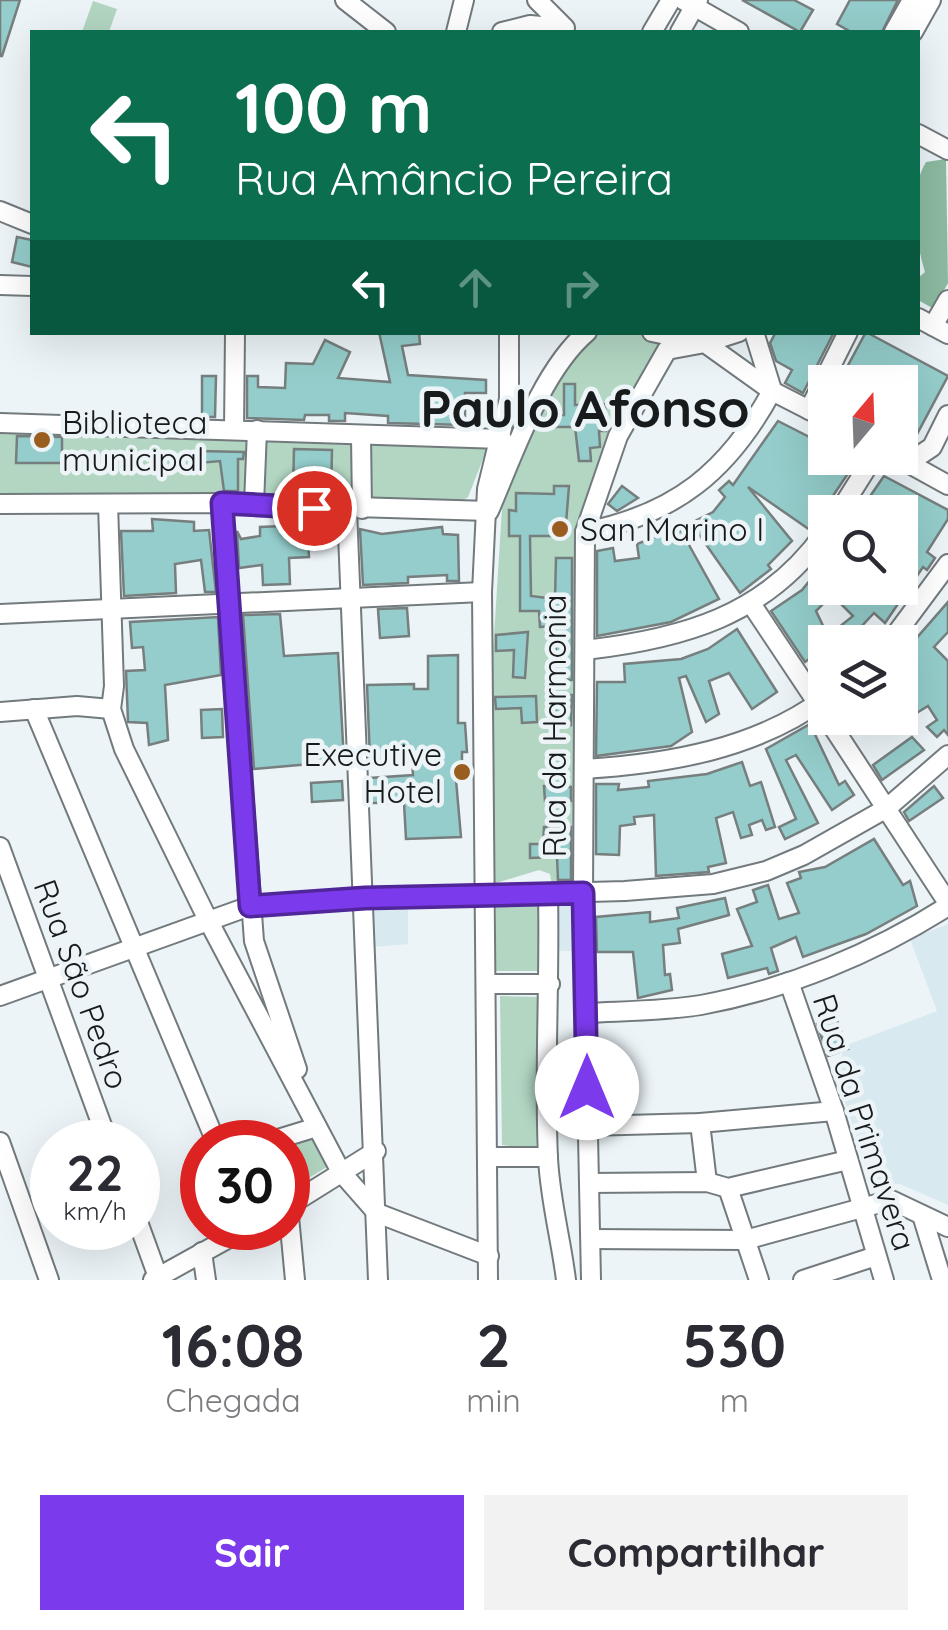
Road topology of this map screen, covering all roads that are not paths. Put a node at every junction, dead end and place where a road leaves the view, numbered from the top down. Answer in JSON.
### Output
{"nodes":[{"id":1,"x":345,"y":0,"type":"edge"},
{"id":2,"x":464,"y":0,"type":"edge"},
{"id":3,"x":537,"y":0,"type":"edge"},
{"id":4,"x":671,"y":0,"type":"edge"},
{"id":5,"x":912,"y":0,"type":"edge"},
{"id":6,"x":931,"y":0,"type":"edge"},
{"id":7,"x":692,"y":2,"type":"edge"},
{"id":8,"x":381,"y":29,"type":"edge"},
{"id":9,"x":456,"y":30,"type":"edge"},
{"id":10,"x":510,"y":30,"type":"edge"},
{"id":11,"x":566,"y":30,"type":"edge"},
{"id":12,"x":653,"y":30,"type":"edge"},
{"id":13,"x":681,"y":30,"type":"edge"},
{"id":14,"x":736,"y":30,"type":"edge"},
{"id":15,"x":895,"y":30,"type":"edge"},
{"id":16,"x":914,"y":30,"type":"edge"},
{"id":17,"x":920,"y":135,"type":"edge"},
{"id":18,"x":948,"y":150,"type":"edge"},
{"id":19,"x":0,"y":211,"type":"edge"},
{"id":20,"x":30,"y":223,"type":"edge"},
{"id":21,"x":0,"y":285,"type":"edge"},
{"id":22,"x":30,"y":286,"type":"edge"},
{"id":23,"x":948,"y":300,"type":"edge"},
{"id":24,"x":933,"y":326,"type":"edge"},
{"id":25,"x":235,"y":335,"type":"edge"},
{"id":26,"x":509,"y":335,"type":"edge"},
{"id":27,"x":561,"y":335,"type":"edge"},
{"id":28,"x":584,"y":335,"type":"edge"},
{"id":29,"x":665,"y":335,"type":"edge"},
{"id":30,"x":730,"y":335,"type":"edge"},
{"id":31,"x":755,"y":335,"type":"edge"},
{"id":32,"x":847,"y":335,"type":"edge"},
{"id":33,"x":705,"y":344,"type":"junction"},
{"id":34,"x":566,"y":354,"type":"junction"},
{"id":35,"x":836,"y":365,"type":"edge"},
{"id":36,"x":772,"y":391,"type":"junction"},
{"id":37,"x":808,"y":409,"type":"edge"},
{"id":38,"x":948,"y":414,"type":"edge"},
{"id":39,"x":0,"y":423,"type":"edge"},
{"id":40,"x":234,"y":430,"type":"junction"},
{"id":41,"x":257,"y":430,"type":"junction"},
{"id":42,"x":361,"y":436,"type":"junction"},
{"id":43,"x":502,"y":439,"type":"junction"},
{"id":44,"x":918,"y":453,"type":"edge"},
{"id":45,"x":918,"y":468,"type":"edge"},
{"id":46,"x":948,"y":485,"type":"edge"},
{"id":47,"x":222,"y":503,"type":"junction"},
{"id":48,"x":0,"y":504,"type":"edge"},
{"id":49,"x":108,"y":504,"type":"junction"},
{"id":50,"x":254,"y":504,"type":"junction"},
{"id":51,"x":355,"y":509,"type":"junction"},
{"id":52,"x":489,"y":511,"type":"junction"},
{"id":53,"x":585,"y":532,"type":"junction"},
{"id":54,"x":808,"y":553,"type":"edge"},
{"id":55,"x":948,"y":564,"type":"edge"},
{"id":56,"x":482,"y":592,"type":"junction"},
{"id":57,"x":352,"y":596,"type":"junction"},
{"id":58,"x":230,"y":602,"type":"junction"},
{"id":59,"x":752,"y":605,"type":"junction"},
{"id":60,"x":112,"y":608,"type":"junction"},
{"id":61,"x":0,"y":614,"type":"edge"},
{"id":62,"x":903,"y":625,"type":"edge"},
{"id":63,"x":585,"y":650,"type":"junction"},
{"id":64,"x":808,"y":685,"type":"edge"},
{"id":65,"x":34,"y":709,"type":"junction"},
{"id":66,"x":111,"y":709,"type":"junction"},
{"id":67,"x":0,"y":712,"type":"edge"},
{"id":68,"x":808,"y":715,"type":"edge"},
{"id":69,"x":841,"y":735,"type":"edge"},
{"id":70,"x":948,"y":755,"type":"edge"},
{"id":71,"x":584,"y":769,"type":"junction"},
{"id":72,"x":887,"y":808,"type":"junction"},
{"id":73,"x":0,"y":846,"type":"edge"},
{"id":74,"x":583,"y":893,"type":"junction"},
{"id":75,"x":548,"y":894,"type":"junction"},
{"id":76,"x":486,"y":896,"type":"junction"},
{"id":77,"x":365,"y":898,"type":"junction"},
{"id":78,"x":948,"y":904,"type":"edge"},
{"id":79,"x":250,"y":906,"type":"junction"},
{"id":80,"x":208,"y":922,"type":"junction"},
{"id":81,"x":134,"y":948,"type":"junction"},
{"id":82,"x":49,"y":980,"type":"junction"},
{"id":83,"x":789,"y":982,"type":"junction"},
{"id":84,"x":487,"y":984,"type":"junction"},
{"id":85,"x":550,"y":984,"type":"junction"},
{"id":86,"x":0,"y":996,"type":"edge"},
{"id":87,"x":586,"y":1013,"type":"junction"},
{"id":88,"x":834,"y":1111,"type":"junction"},
{"id":89,"x":100,"y":1120,"type":"edge"},
{"id":90,"x":207,"y":1120,"type":"edge"},
{"id":91,"x":316,"y":1123,"type":"junction"},
{"id":92,"x":700,"y":1123,"type":"junction"},
{"id":93,"x":310,"y":1125,"type":"edge"},
{"id":94,"x":587,"y":1126,"type":"junction"},
{"id":95,"x":0,"y":1142,"type":"edge"},
{"id":96,"x":376,"y":1151,"type":"junction"},
{"id":97,"x":490,"y":1157,"type":"junction"},
{"id":98,"x":548,"y":1157,"type":"junction"},
{"id":99,"x":848,"y":1160,"type":"junction"},
{"id":100,"x":341,"y":1172,"type":"junction"},
{"id":101,"x":707,"y":1182,"type":"junction"},
{"id":102,"x":590,"y":1184,"type":"junction"},
{"id":103,"x":728,"y":1188,"type":"junction"},
{"id":104,"x":310,"y":1192,"type":"edge"},
{"id":105,"x":861,"y":1206,"type":"junction"},
{"id":106,"x":377,"y":1212,"type":"junction"},
{"id":107,"x":922,"y":1215,"type":"junction"},
{"id":108,"x":948,"y":1227,"type":"edge"},
{"id":109,"x":591,"y":1239,"type":"junction"},
{"id":110,"x":745,"y":1240,"type":"junction"},
{"id":111,"x":146,"y":1250,"type":"edge"},
{"id":112,"x":205,"y":1250,"type":"edge"},
{"id":113,"x":292,"y":1250,"type":"edge"},
{"id":114,"x":202,"y":1252,"type":"junction"},
{"id":115,"x":489,"y":1256,"type":"junction"},
{"id":116,"x":876,"y":1256,"type":"junction"},
{"id":117,"x":155,"y":1279,"type":"edge"},
{"id":118,"x":48,"y":1280,"type":"edge"},
{"id":119,"x":206,"y":1280,"type":"edge"},
{"id":120,"x":295,"y":1280,"type":"edge"},
{"id":121,"x":378,"y":1280,"type":"edge"},
{"id":122,"x":488,"y":1280,"type":"edge"},
{"id":123,"x":566,"y":1280,"type":"edge"},
{"id":124,"x":591,"y":1280,"type":"edge"},
{"id":125,"x":759,"y":1280,"type":"edge"},
{"id":126,"x":802,"y":1280,"type":"edge"},
{"id":127,"x":884,"y":1280,"type":"edge"},
{"id":128,"x":942,"y":1280,"type":"edge"}],
"edges":[{"from":1,"to":8,"type":"street"},
{"from":2,"to":9,"type":"street"},
{"from":3,"to":11,"type":"street"},
{"from":4,"to":12,"type":"street"},
{"from":5,"to":15,"type":"street"},
{"from":6,"to":16,"type":"street"},
{"from":7,"to":13,"type":"street"},
{"from":7,"to":14,"type":"street"},
{"from":10,"to":11,"type":"street"},
{"from":17,"to":18,"type":"street"},
{"from":19,"to":20,"type":"street"},
{"from":21,"to":22,"type":"street"},
{"from":23,"to":24,"type":"street"},
{"from":25,"to":40,"type":"street"},
{"from":26,"to":43,"type":"street"},
{"from":27,"to":34,"type":"street"},
{"from":28,"to":34,"type":"street"},
{"from":29,"to":33,"type":"street"},
{"from":30,"to":33,"type":"street","name":"Rua da Harmonia"},
{"from":31,"to":36,"type":"street"},
{"from":32,"to":35,"type":"street"},
{"from":33,"to":36,"type":"street"},
{"from":33,"to":53,"type":"street","name":"Rua da Harmonia"},
{"from":34,"to":52,"type":"street"},
{"from":36,"to":37,"type":"street"},
{"from":36,"to":53,"type":"street"},
{"from":38,"to":44,"type":"street"},
{"from":39,"to":40,"type":"street"},
{"from":40,"to":41,"type":"street"},
{"from":41,"to":42,"type":"street"},
{"from":41,"to":50,"type":"street"},
{"from":42,"to":43,"type":"street"},
{"from":42,"to":51,"type":"street"},
{"from":43,"to":52,"type":"street"},
{"from":45,"to":46,"type":"street"},
{"from":47,"to":49,"type":"street"},
{"from":47,"to":50,"type":"street"},
{"from":47,"to":58,"type":"street"},
{"from":48,"to":49,"type":"street"},
{"from":49,"to":60,"type":"street"},
{"from":50,"to":51,"type":"street"},
{"from":51,"to":52,"type":"street"},
{"from":51,"to":57,"type":"street"},
{"from":52,"to":56,"type":"street"},
{"from":53,"to":63,"type":"street","name":"Rua da Harmonia"},
{"from":54,"to":59,"type":"street"},
{"from":55,"to":62,"type":"street"},
{"from":56,"to":57,"type":"street"},
{"from":56,"to":76,"type":"street"},
{"from":57,"to":58,"type":"street"},
{"from":57,"to":77,"type":"street"},
{"from":58,"to":60,"type":"street"},
{"from":58,"to":79,"type":"street"},
{"from":59,"to":63,"type":"street"},
{"from":59,"to":64,"type":"street"},
{"from":60,"to":61,"type":"street"},
{"from":60,"to":66,"type":"street"},
{"from":63,"to":71,"type":"street","name":"Rua da Harmonia"},
{"from":65,"to":66,"type":"street"},
{"from":65,"to":67,"type":"street"},
{"from":65,"to":81,"type":"street"},
{"from":66,"to":80,"type":"street"},
{"from":68,"to":71,"type":"street"},
{"from":69,"to":72,"type":"street"},
{"from":70,"to":72,"type":"street"},
{"from":71,"to":74,"type":"street","name":"Rua da Harmonia"},
{"from":72,"to":74,"type":"street"},
{"from":72,"to":78,"type":"street"},
{"from":73,"to":82,"type":"street","name":"Rua São Pedro"},
{"from":74,"to":75,"type":"street"},
{"from":74,"to":87,"type":"street","name":"Rua da Harmonia"},
{"from":75,"to":76,"type":"street"},
{"from":75,"to":85,"type":"street"},
{"from":76,"to":77,"type":"street"},
{"from":76,"to":84,"type":"street"},
{"from":77,"to":79,"type":"street"},
{"from":77,"to":96,"type":"street"},
{"from":78,"to":83,"type":"street"},
{"from":79,"to":80,"type":"street"},
{"from":79,"to":91,"type":"street"},
{"from":80,"to":81,"type":"street"},
{"from":80,"to":91,"type":"street"},
{"from":81,"to":82,"type":"street"},
{"from":81,"to":90,"type":"street"},
{"from":82,"to":86,"type":"street"},
{"from":82,"to":89,"type":"street","name":"Rua São Pedro"},
{"from":83,"to":87,"type":"street"},
{"from":83,"to":88,"type":"street","name":"Rua da Primavera"},
{"from":84,"to":85,"type":"street"},
{"from":84,"to":97,"type":"street"},
{"from":85,"to":98,"type":"street"},
{"from":87,"to":94,"type":"street","name":"Rua da Harmonia"},
{"from":88,"to":92,"type":"street"},
{"from":88,"to":99,"type":"street","name":"Rua da Primavera"},
{"from":91,"to":93,"type":"street"},
{"from":91,"to":100,"type":"street"},
{"from":92,"to":94,"type":"street"},
{"from":92,"to":101,"type":"street"},
{"from":94,"to":102,"type":"street","name":"Rua da Harmonia"},
{"from":95,"to":118,"type":"street"},
{"from":96,"to":100,"type":"street"},
{"from":96,"to":106,"type":"street"},
{"from":97,"to":98,"type":"street"},
{"from":97,"to":115,"type":"street"},
{"from":98,"to":123,"type":"street"},
{"from":99,"to":103,"type":"street"},
{"from":99,"to":105,"type":"street","name":"Rua da Primavera"},
{"from":100,"to":104,"type":"street"},
{"from":100,"to":106,"type":"street"},
{"from":101,"to":102,"type":"street"},
{"from":101,"to":103,"type":"street"},
{"from":102,"to":109,"type":"street","name":"Rua da Harmonia"},
{"from":103,"to":110,"type":"street"},
{"from":105,"to":107,"type":"street"},
{"from":105,"to":110,"type":"street"},
{"from":105,"to":116,"type":"street","name":"Rua da Primavera"},
{"from":106,"to":115,"type":"street"},
{"from":106,"to":121,"type":"street"},
{"from":107,"to":108,"type":"street"},
{"from":107,"to":128,"type":"street"},
{"from":109,"to":110,"type":"street"},
{"from":109,"to":124,"type":"street","name":"Rua da Harmonia"},
{"from":110,"to":125,"type":"street"},
{"from":111,"to":117,"type":"street"},
{"from":112,"to":114,"type":"street"},
{"from":113,"to":120,"type":"street"},
{"from":114,"to":117,"type":"street"},
{"from":114,"to":119,"type":"street"},
{"from":115,"to":122,"type":"street"},
{"from":116,"to":126,"type":"street"},
{"from":116,"to":127,"type":"street","name":"Rua da Primavera"}]}
